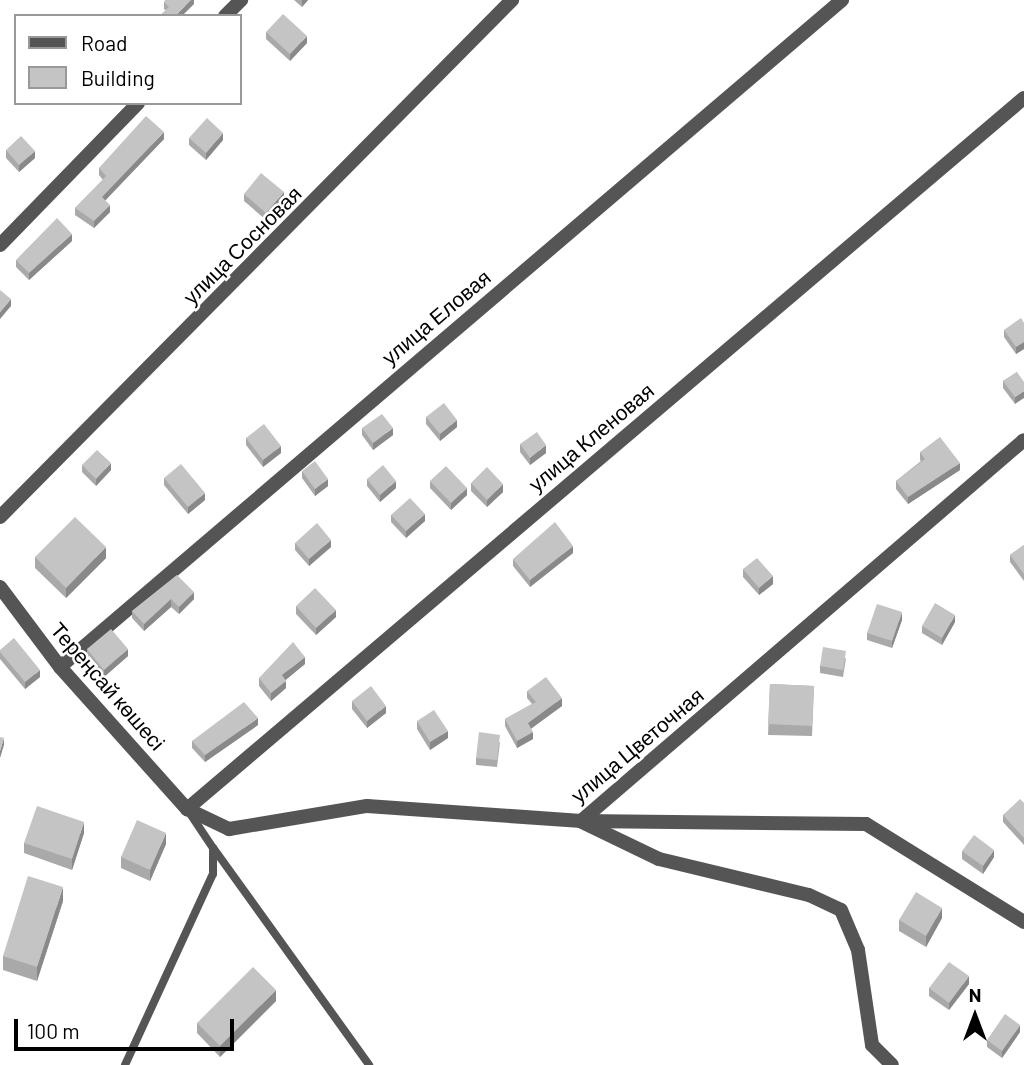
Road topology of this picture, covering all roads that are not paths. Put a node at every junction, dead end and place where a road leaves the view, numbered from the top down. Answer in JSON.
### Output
{"nodes":[{"id":1,"x":241,"y":0,"type":"edge"},
{"id":2,"x":512,"y":0,"type":"edge"},
{"id":3,"x":842,"y":0,"type":"edge"},
{"id":4,"x":227,"y":14,"type":"edge"},
{"id":5,"x":1024,"y":98,"type":"edge"},
{"id":6,"x":136,"y":105,"type":"edge"},
{"id":7,"x":0,"y":245,"type":"edge"},
{"id":8,"x":1024,"y":440,"type":"edge"},
{"id":9,"x":0,"y":517,"type":"edge"},
{"id":10,"x":0,"y":587,"type":"edge"},
{"id":11,"x":60,"y":667,"type":"junction"},
{"id":12,"x":187,"y":809,"type":"junction"},
{"id":13,"x":581,"y":821,"type":"junction"},
{"id":14,"x":213,"y":848,"type":"junction"},
{"id":15,"x":1023,"y":920,"type":"edge"},
{"id":16,"x":125,"y":1065,"type":"edge"},
{"id":17,"x":369,"y":1065,"type":"edge"},
{"id":18,"x":892,"y":1065,"type":"edge"}],
"edges":[{"from":1,"to":4,"type":"street"},
{"from":2,"to":9,"type":"street","name":"улица Сосновая"},
{"from":3,"to":11,"type":"street","name":"улица Еловая"},
{"from":5,"to":12,"type":"street","name":"улица Кленовая"},
{"from":6,"to":7,"type":"street"},
{"from":8,"to":13,"type":"street","name":"улица Цветочная"},
{"from":10,"to":11,"type":"street","name":"Тереңсай көшесі"},
{"from":11,"to":12,"type":"street","name":"Тереңсай көшесі"},
{"from":12,"to":13,"type":"street","name":"улица Цветочная"},
{"from":12,"to":14,"type":"lane"},
{"from":13,"to":15,"type":"street"},
{"from":13,"to":18,"type":"street"},
{"from":14,"to":16,"type":"lane"},
{"from":14,"to":17,"type":"lane"}]}
